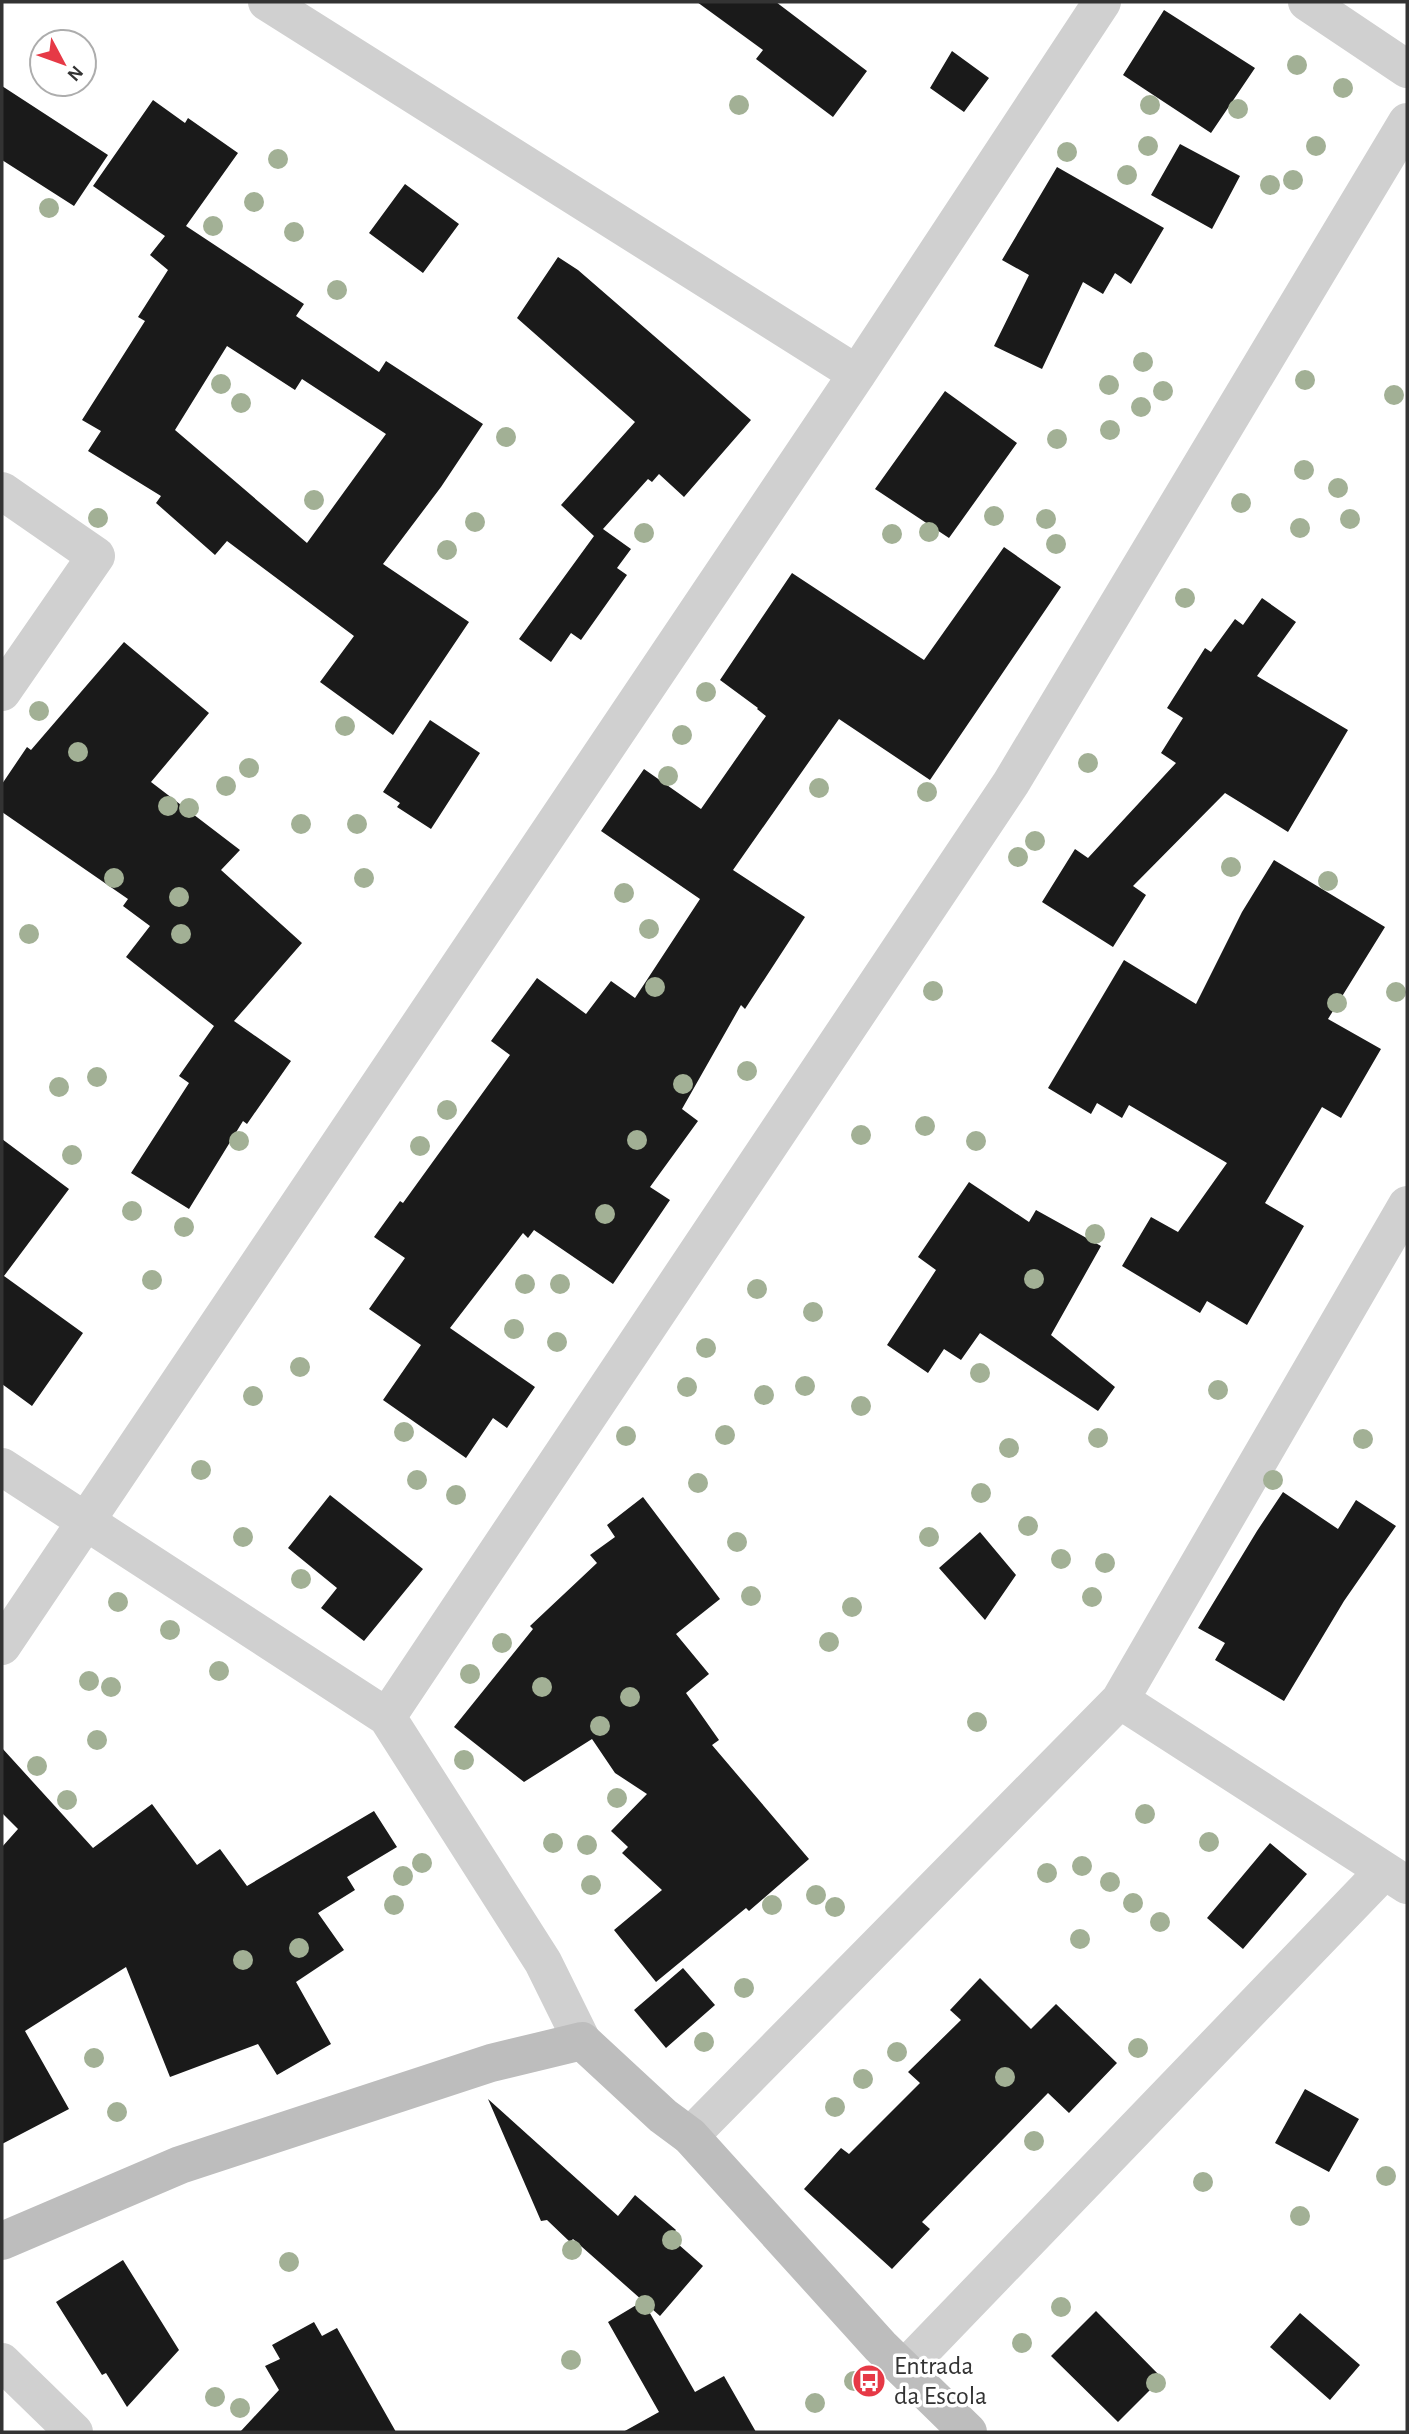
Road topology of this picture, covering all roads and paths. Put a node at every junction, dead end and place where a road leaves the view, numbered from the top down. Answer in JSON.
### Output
{"nodes":[{"id":1,"x":267,"y":2,"type":"edge"},
{"id":2,"x":1102,"y":2,"type":"edge"},
{"id":3,"x":1307,"y":2,"type":"edge"},
{"id":4,"x":1407,"y":69,"type":"edge"},
{"id":5,"x":1407,"y":122,"type":"edge"},
{"id":6,"x":857,"y":374,"type":"junction"},
{"id":7,"x":2,"y":491,"type":"edge"},
{"id":8,"x":2,"y":692,"type":"edge"},
{"id":9,"x":1407,"y":1205,"type":"edge"},
{"id":10,"x":2,"y":1467,"type":"edge"},
{"id":11,"x":83,"y":1522,"type":"junction"},
{"id":12,"x":2,"y":1646,"type":"edge"},
{"id":13,"x":1120,"y":1700,"type":"junction"},
{"id":14,"x":387,"y":1717,"type":"junction"},
{"id":15,"x":1396,"y":1878,"type":"edge"},
{"id":16,"x":582,"y":2041,"type":"junction"},
{"id":17,"x":690,"y":2136,"type":"junction"},
{"id":18,"x":2,"y":2241,"type":"edge"},
{"id":19,"x":2,"y":2362,"type":"edge"},
{"id":20,"x":904,"y":2369,"type":"junction"},
{"id":21,"x":74,"y":2432,"type":"edge"},
{"id":22,"x":968,"y":2432,"type":"edge"}],
"edges":[{"from":1,"to":6,"type":"street"},
{"from":2,"to":6,"type":"street"},
{"from":3,"to":4,"type":"street"},
{"from":5,"to":14,"type":"street"},
{"from":6,"to":11,"type":"street"},
{"from":7,"to":8,"type":"street"},
{"from":9,"to":13,"type":"street"},
{"from":10,"to":11,"type":"street"},
{"from":11,"to":12,"type":"street"},
{"from":11,"to":14,"type":"street"},
{"from":13,"to":15,"type":"street"},
{"from":13,"to":17,"type":"street"},
{"from":14,"to":16,"type":"street"},
{"from":15,"to":20,"type":"street"},
{"from":16,"to":17,"type":"street"},
{"from":16,"to":18,"type":"street"},
{"from":17,"to":20,"type":"street"},
{"from":19,"to":21,"type":"street"},
{"from":20,"to":22,"type":"street"}]}
